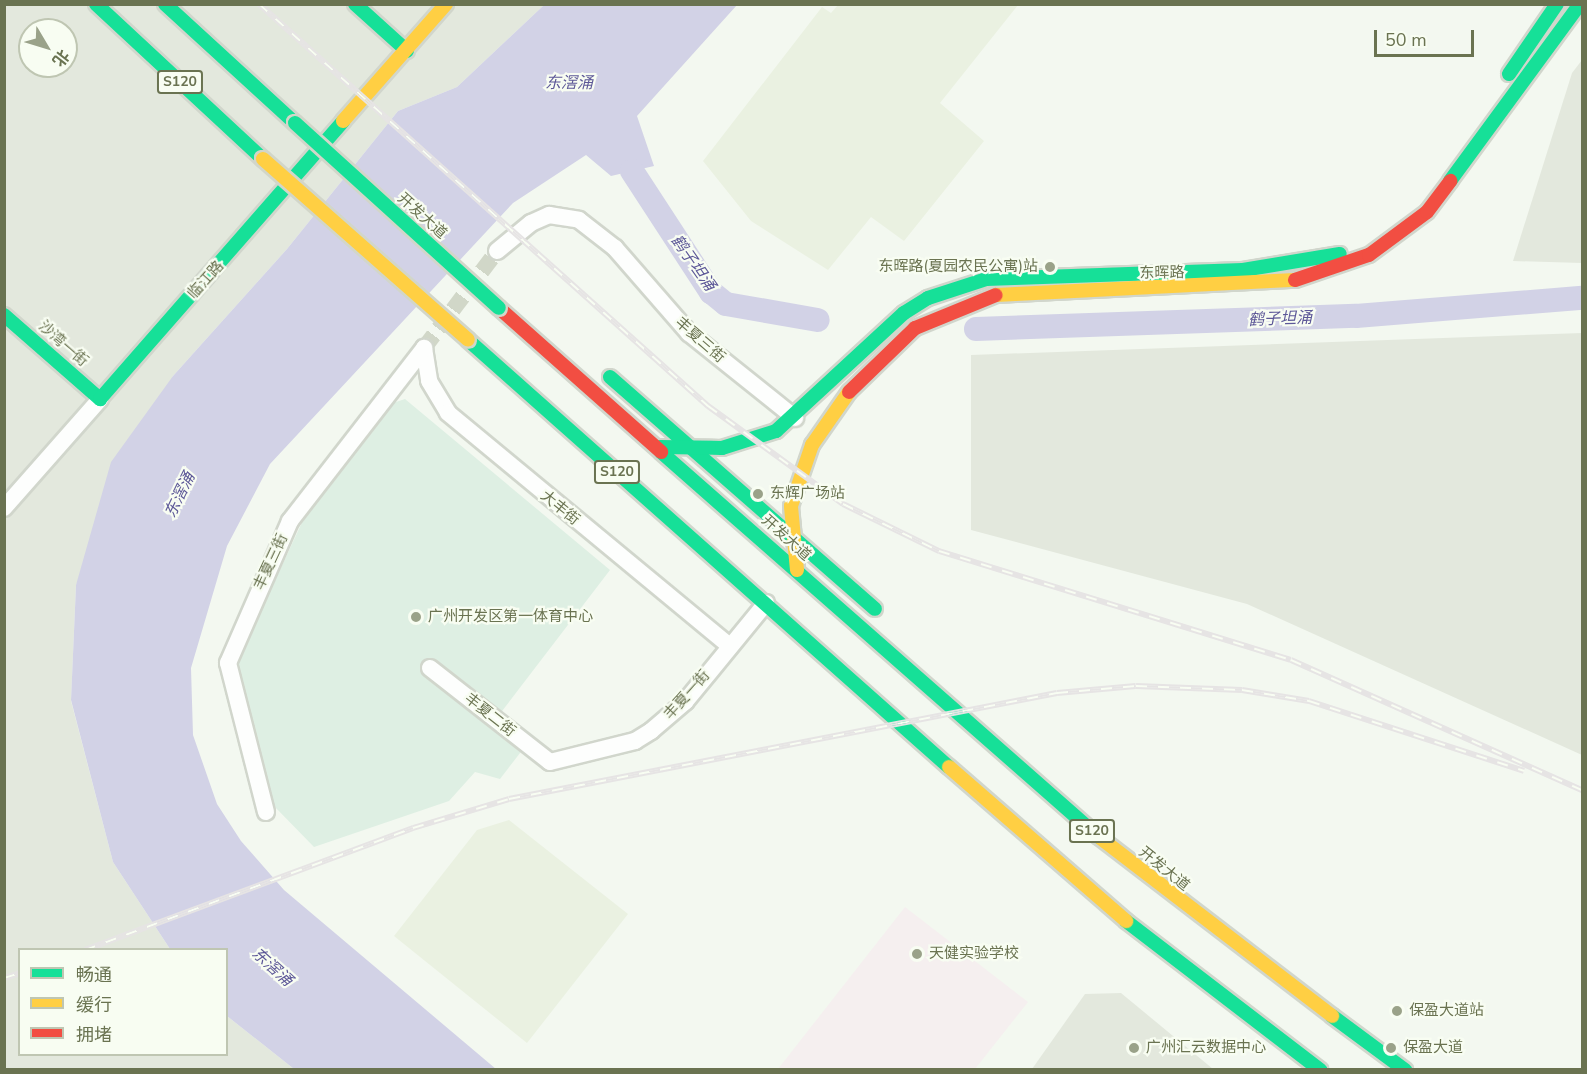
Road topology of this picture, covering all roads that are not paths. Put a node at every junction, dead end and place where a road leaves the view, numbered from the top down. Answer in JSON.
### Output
{"nodes":[{"id":1,"x":96,"y":4,"type":"edge"},
{"id":2,"x":165,"y":4,"type":"edge"},
{"id":3,"x":355,"y":4,"type":"edge"},
{"id":4,"x":446,"y":4,"type":"edge"},
{"id":5,"x":1557,"y":4,"type":"edge"},
{"id":6,"x":1580,"y":4,"type":"edge"},
{"id":7,"x":407,"y":51,"type":"junction"},
{"id":8,"x":497,"y":251,"type":"tunnel mouth"},
{"id":9,"x":4,"y":315,"type":"edge"},
{"id":10,"x":424,"y":348,"type":"joint"},
{"id":11,"x":610,"y":377,"type":"dead end"},
{"id":12,"x":100,"y":399,"type":"junction"},
{"id":13,"x":795,"y":418,"type":"junction"},
{"id":14,"x":660,"y":447,"type":"junction"},
{"id":15,"x":694,"y":451,"type":"junction"},
{"id":16,"x":4,"y":508,"type":"edge"},
{"id":17,"x":791,"y":534,"type":"junction"},
{"id":18,"x":797,"y":570,"type":"junction"},
{"id":19,"x":766,"y":603,"type":"junction"},
{"id":20,"x":875,"y":609,"type":"dead end"},
{"id":21,"x":730,"y":646,"type":"junction"},
{"id":22,"x":430,"y":668,"type":"dead end"},
{"id":23,"x":550,"y":762,"type":"joint"},
{"id":24,"x":266,"y":812,"type":"dead end"},
{"id":25,"x":1320,"y":1070,"type":"edge"},
{"id":26,"x":1405,"y":1070,"type":"edge"}],
"edges":[{"from":1,"to":19,"type":"main road","number":"S120","bridge":true},
{"from":2,"to":14,"type":"main road","name":"开发大道","number":"S120","bridge":true},
{"from":3,"to":7,"type":"main road"},
{"from":4,"to":7,"type":"main road","name":"临江路"},
{"from":5,"to":13,"type":"main road","name":"东晖路"},
{"from":6,"to":17,"type":"main road","name":"东晖路"},
{"from":7,"to":12,"type":"main road","name":"临江路"},
{"from":8,"to":13,"type":"street","name":"丰夏三街"},
{"from":9,"to":12,"type":"main road","name":"沙湾一街"},
{"from":10,"to":21,"type":"street","name":"大丰街"},
{"from":10,"to":24,"type":"street","name":"丰夏三街"},
{"from":11,"to":15,"type":"main road"},
{"from":12,"to":16,"type":"street","name":"临江路"},
{"from":13,"to":15,"type":"main road","name":"东晖路"},
{"from":14,"to":15,"type":"main road","name":"东晖路"},
{"from":14,"to":18,"type":"main road","name":"开发大道","number":"S120"},
{"from":15,"to":17,"type":"main road"},
{"from":17,"to":18,"type":"main road","name":"东晖路"},
{"from":17,"to":20,"type":"main road"},
{"from":18,"to":26,"type":"main road","name":"开发大道","number":"S120"},
{"from":19,"to":21,"type":"street","name":"丰夏一街"},
{"from":19,"to":25,"type":"main road","number":"S120"},
{"from":21,"to":23,"type":"street","name":"丰夏一街"},
{"from":22,"to":23,"type":"street","name":"丰夏二街"}]}
